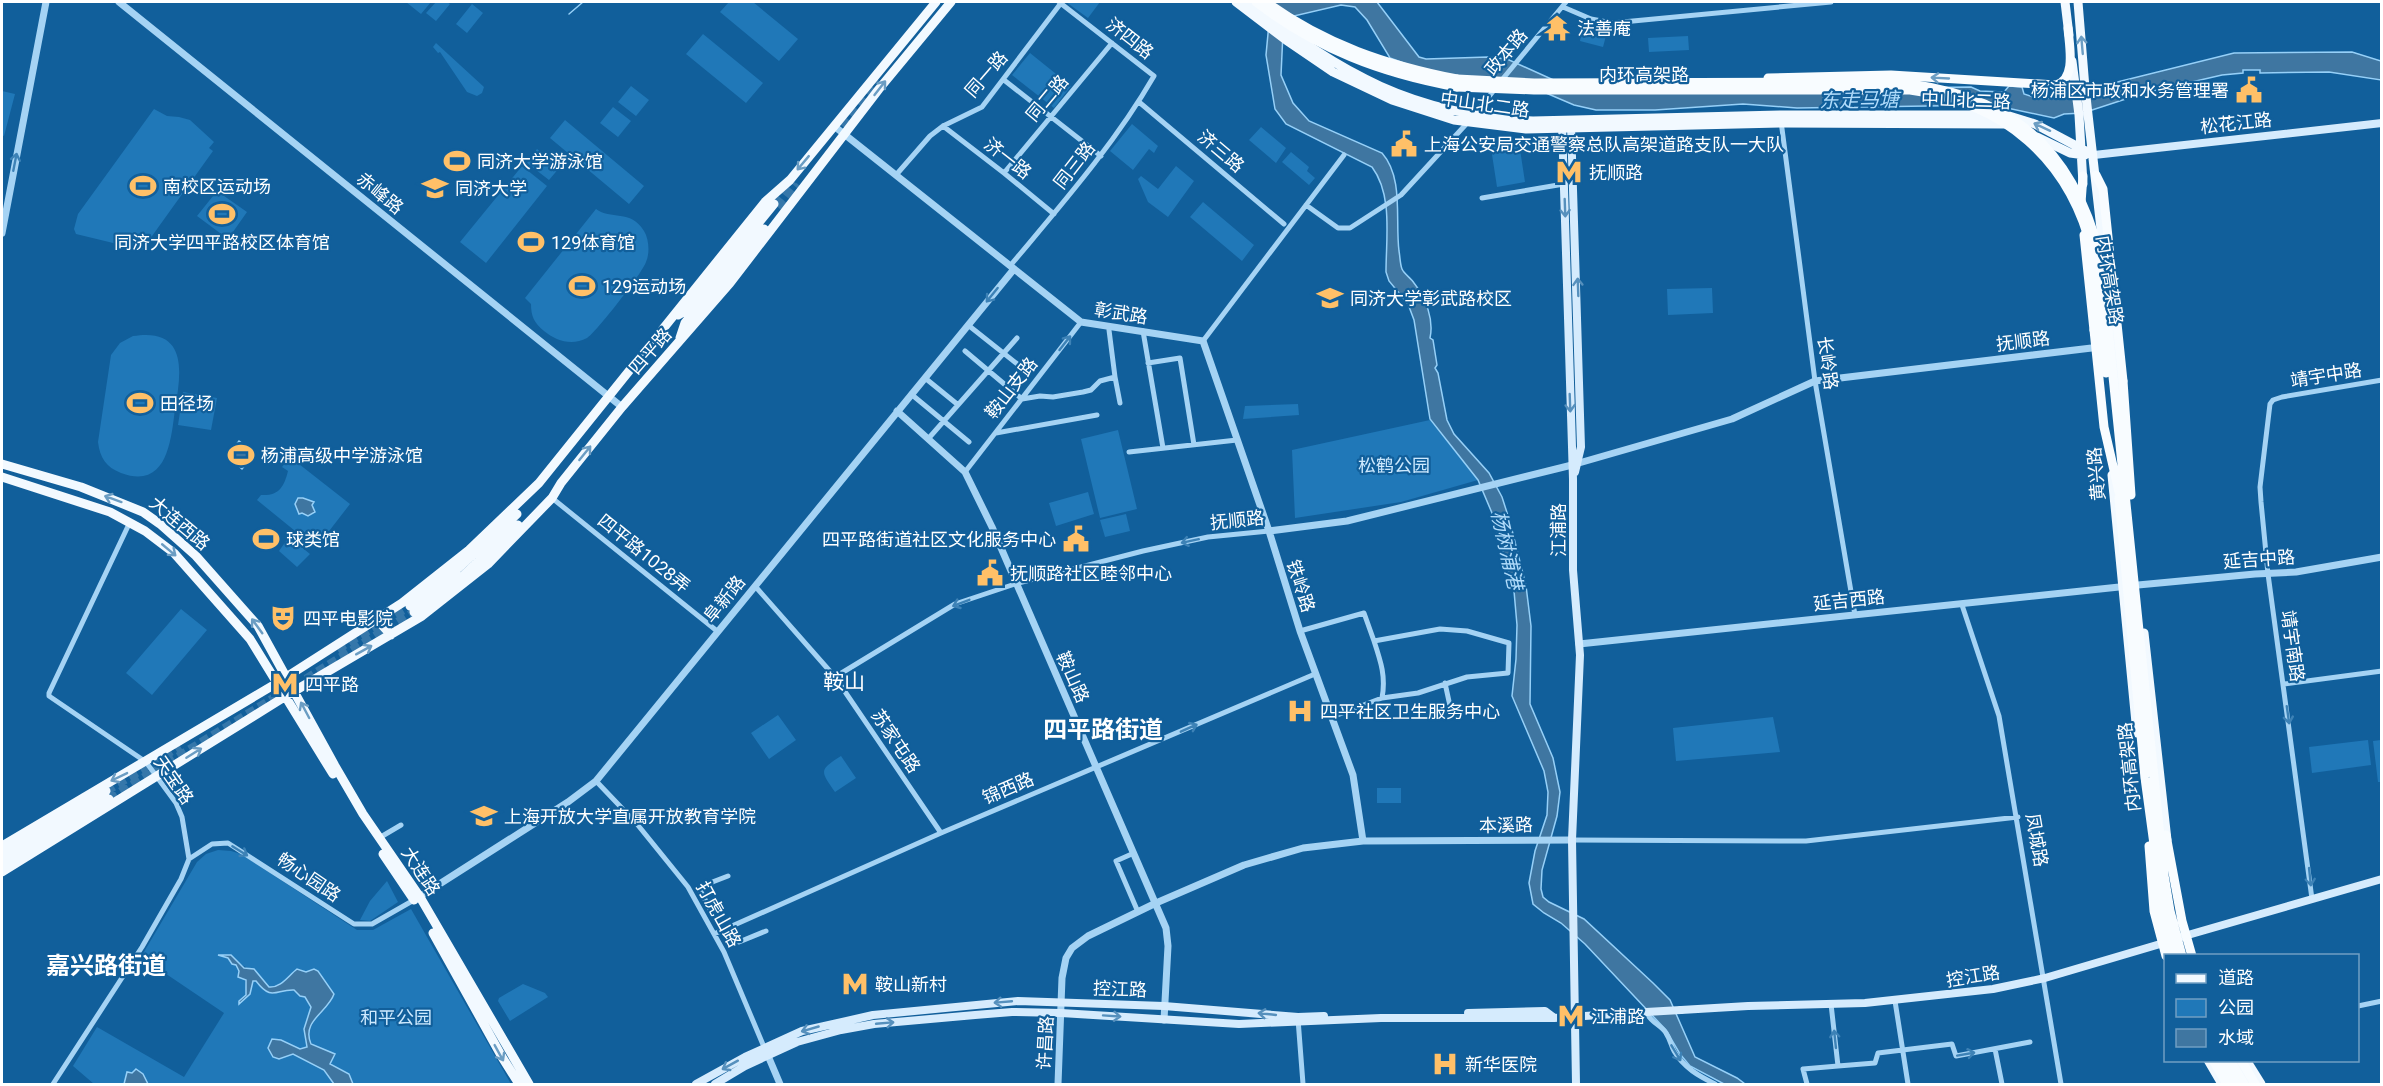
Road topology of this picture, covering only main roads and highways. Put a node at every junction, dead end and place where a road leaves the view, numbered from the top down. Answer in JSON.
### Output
{"nodes":[{"id":1,"x":936,"y":2,"type":"edge"},
{"id":2,"x":951,"y":2,"type":"edge"},
{"id":3,"x":1236,"y":2,"type":"edge"},
{"id":4,"x":1249,"y":2,"type":"edge"},
{"id":5,"x":1256,"y":2,"type":"edge"},
{"id":6,"x":1266,"y":2,"type":"edge"},
{"id":7,"x":2066,"y":2,"type":"edge"},
{"id":8,"x":2078,"y":2,"type":"edge"},
{"id":9,"x":1267,"y":21,"type":"junction"},
{"id":10,"x":2068,"y":28,"type":"junction"},
{"id":11,"x":1642,"y":83,"type":"junction"},
{"id":12,"x":2080,"y":89,"type":"junction"},
{"id":13,"x":2083,"y":114,"type":"junction"},
{"id":14,"x":2382,"y":123,"type":"edge"},
{"id":15,"x":1567,"y":124,"type":"junction"},
{"id":16,"x":2082,"y":152,"type":"junction"},
{"id":17,"x":2094,"y":155,"type":"junction"},
{"id":18,"x":2096,"y":175,"type":"junction"},
{"id":19,"x":2083,"y":176,"type":"junction"},
{"id":20,"x":777,"y":205,"type":"junction"},
{"id":21,"x":2,"y":464,"type":"edge"},
{"id":22,"x":2,"y":477,"type":"edge"},
{"id":23,"x":539,"y":483,"type":"junction"},
{"id":24,"x":561,"y":483,"type":"junction"},
{"id":25,"x":2119,"y":492,"type":"junction"},
{"id":26,"x":2131,"y":555,"type":"junction"},
{"id":27,"x":382,"y":615,"type":"junction"},
{"id":28,"x":391,"y":635,"type":"junction"},
{"id":29,"x":286,"y":677,"type":"junction"},
{"id":30,"x":277,"y":683,"type":"junction"},
{"id":31,"x":296,"y":691,"type":"junction"},
{"id":32,"x":286,"y":696,"type":"junction"},
{"id":33,"x":2151,"y":746,"type":"junction"},
{"id":34,"x":2,"y":846,"type":"edge"},
{"id":35,"x":2,"y":856,"type":"edge"},
{"id":36,"x":2,"y":864,"type":"edge"},
{"id":37,"x":2,"y":872,"type":"edge"},
{"id":38,"x":2382,"y":879,"type":"edge"},
{"id":39,"x":417,"y":899,"type":"junction"},
{"id":40,"x":2183,"y":937,"type":"junction"},
{"id":41,"x":2165,"y":942,"type":"junction"},
{"id":42,"x":2168,"y":954,"type":"edge"},
{"id":43,"x":2168,"y":954,"type":"edge"},
{"id":44,"x":2181,"y":954,"type":"edge"},
{"id":45,"x":2189,"y":954,"type":"edge"},
{"id":46,"x":2190,"y":954,"type":"edge"},
{"id":47,"x":1573,"y":1016,"type":"junction"},
{"id":48,"x":1298,"y":1020,"type":"junction"},
{"id":49,"x":2209,"y":1062,"type":"edge"},
{"id":50,"x":2214,"y":1062,"type":"edge"},
{"id":51,"x":2221,"y":1062,"type":"edge"},
{"id":52,"x":2231,"y":1062,"type":"edge"},
{"id":53,"x":2237,"y":1062,"type":"edge"},
{"id":54,"x":2242,"y":1062,"type":"edge"},
{"id":55,"x":2247,"y":1062,"type":"edge"},
{"id":56,"x":519,"y":1084,"type":"edge"},
{"id":57,"x":529,"y":1084,"type":"edge"},
{"id":58,"x":696,"y":1084,"type":"edge"},
{"id":59,"x":715,"y":1084,"type":"edge"},
{"id":60,"x":1576,"y":1084,"type":"edge"},
{"id":61,"x":2222,"y":1084,"type":"edge"},
{"id":62,"x":2231,"y":1084,"type":"edge"},
{"id":63,"x":2244,"y":1084,"type":"edge"},
{"id":64,"x":2250,"y":1084,"type":"edge"},
{"id":65,"x":2255,"y":1084,"type":"edge"},
{"id":66,"x":2261,"y":1084,"type":"edge"}],
"edges":[{"from":1,"to":20,"type":"main road","one_way":true},
{"from":20,"to":2,"type":"main road","one_way":true},
{"from":3,"to":9,"type":"main road","name":"中山北二路"},
{"from":4,"to":9,"type":"main road","name":"中山北二路"},
{"from":5,"to":25,"type":"highway","name":"内环高架路","bridge":true},
{"from":6,"to":11,"type":"highway","name":"内环高架路","bridge":true},
{"from":7,"to":10,"type":"main road","name":"黄兴路"},
{"from":12,"to":8,"type":"main road","name":"黄兴路","one_way":true},
{"from":9,"to":15,"type":"main road","name":"中山北二路"},
{"from":10,"to":11,"type":"highway","one_way":true,"bridge":true},
{"from":10,"to":12,"type":"main road","name":"黄兴路"},
{"from":11,"to":26,"type":"highway","name":"内环高架路","bridge":true},
{"from":12,"to":13,"type":"main road","name":"黄兴路"},
{"from":13,"to":16,"type":"main road","name":"黄兴路"},
{"from":13,"to":17,"type":"main road","name":"黄兴路"},
{"from":14,"to":17,"type":"main road","name":"松花江路"},
{"from":15,"to":16,"type":"main road","name":"中山北二路"},
{"from":15,"to":47,"type":"main road","name":"江浦路"},
{"from":16,"to":17,"type":"main road","name":"中山北二路"},
{"from":16,"to":19,"type":"main road","name":"黄兴路"},
{"from":17,"to":18,"type":"main road","name":"黄兴路"},
{"from":18,"to":26,"type":"highway","bridge":true},
{"from":18,"to":40,"type":"main road","name":"黄兴路"},
{"from":19,"to":25,"type":"highway","bridge":true},
{"from":19,"to":41,"type":"main road","name":"黄兴路"},
{"from":20,"to":23,"type":"main road","name":"四平路"},
{"from":24,"to":20,"type":"main road","name":"四平路","one_way":true},
{"from":29,"to":21,"type":"main road","name":"大连西路","one_way":true},
{"from":22,"to":30,"type":"main road","name":"大连西路","one_way":true},
{"from":23,"to":24,"type":"main road"},
{"from":23,"to":27,"type":"main road","name":"四平路"},
{"from":24,"to":28,"type":"main road","name":"四平路"},
{"from":25,"to":42,"type":"highway","name":"内环高架路","bridge":true},
{"from":26,"to":33,"type":"highway","name":"内环高架路","bridge":true},
{"from":27,"to":28,"type":"main road"},
{"from":27,"to":29,"type":"main road","name":"四平路"},
{"from":31,"to":28,"type":"main road","name":"四平路","one_way":true},
{"from":29,"to":30,"type":"main road","name":"四平路"},
{"from":29,"to":31,"type":"main road","name":"大连路"},
{"from":30,"to":32,"type":"main road","name":"大连西路"},
{"from":30,"to":34,"type":"main road","name":"四平路","one_way":true},
{"from":31,"to":32,"type":"main road","name":"四平路"},
{"from":39,"to":31,"type":"main road","name":"大连路","one_way":true},
{"from":37,"to":32,"type":"main road","name":"四平路","one_way":true},
{"from":32,"to":39,"type":"main road","name":"大连路"},
{"from":33,"to":44,"type":"highway","name":"内环高架路","bridge":true},
{"from":33,"to":46,"type":"highway","bridge":true},
{"from":35,"to":36,"type":"main road"},
{"from":38,"to":40,"type":"main road","name":"控江路"},
{"from":39,"to":56,"type":"main road","name":"大连路","one_way":true},
{"from":39,"to":57,"type":"main road","name":"大连路"},
{"from":40,"to":41,"type":"main road","name":"控江路"},
{"from":40,"to":45,"type":"main road","name":"黄兴路"},
{"from":41,"to":43,"type":"main road","name":"黄兴路"},
{"from":41,"to":47,"type":"main road","name":"控江路","bridge":true},
{"from":47,"to":48,"type":"main road","name":"控江路"},
{"from":47,"to":60,"type":"main road","name":"江浦路"},
{"from":48,"to":58,"type":"main road","name":"控江路","one_way":true},
{"from":59,"to":48,"type":"main road","name":"控江路","one_way":true},
{"from":49,"to":61,"type":"main road"},
{"from":50,"to":62,"type":"highway"},
{"from":51,"to":62,"type":"highway"},
{"from":52,"to":63,"type":"highway"},
{"from":53,"to":64,"type":"main road"},
{"from":54,"to":65,"type":"highway"},
{"from":55,"to":66,"type":"main road"}]}
